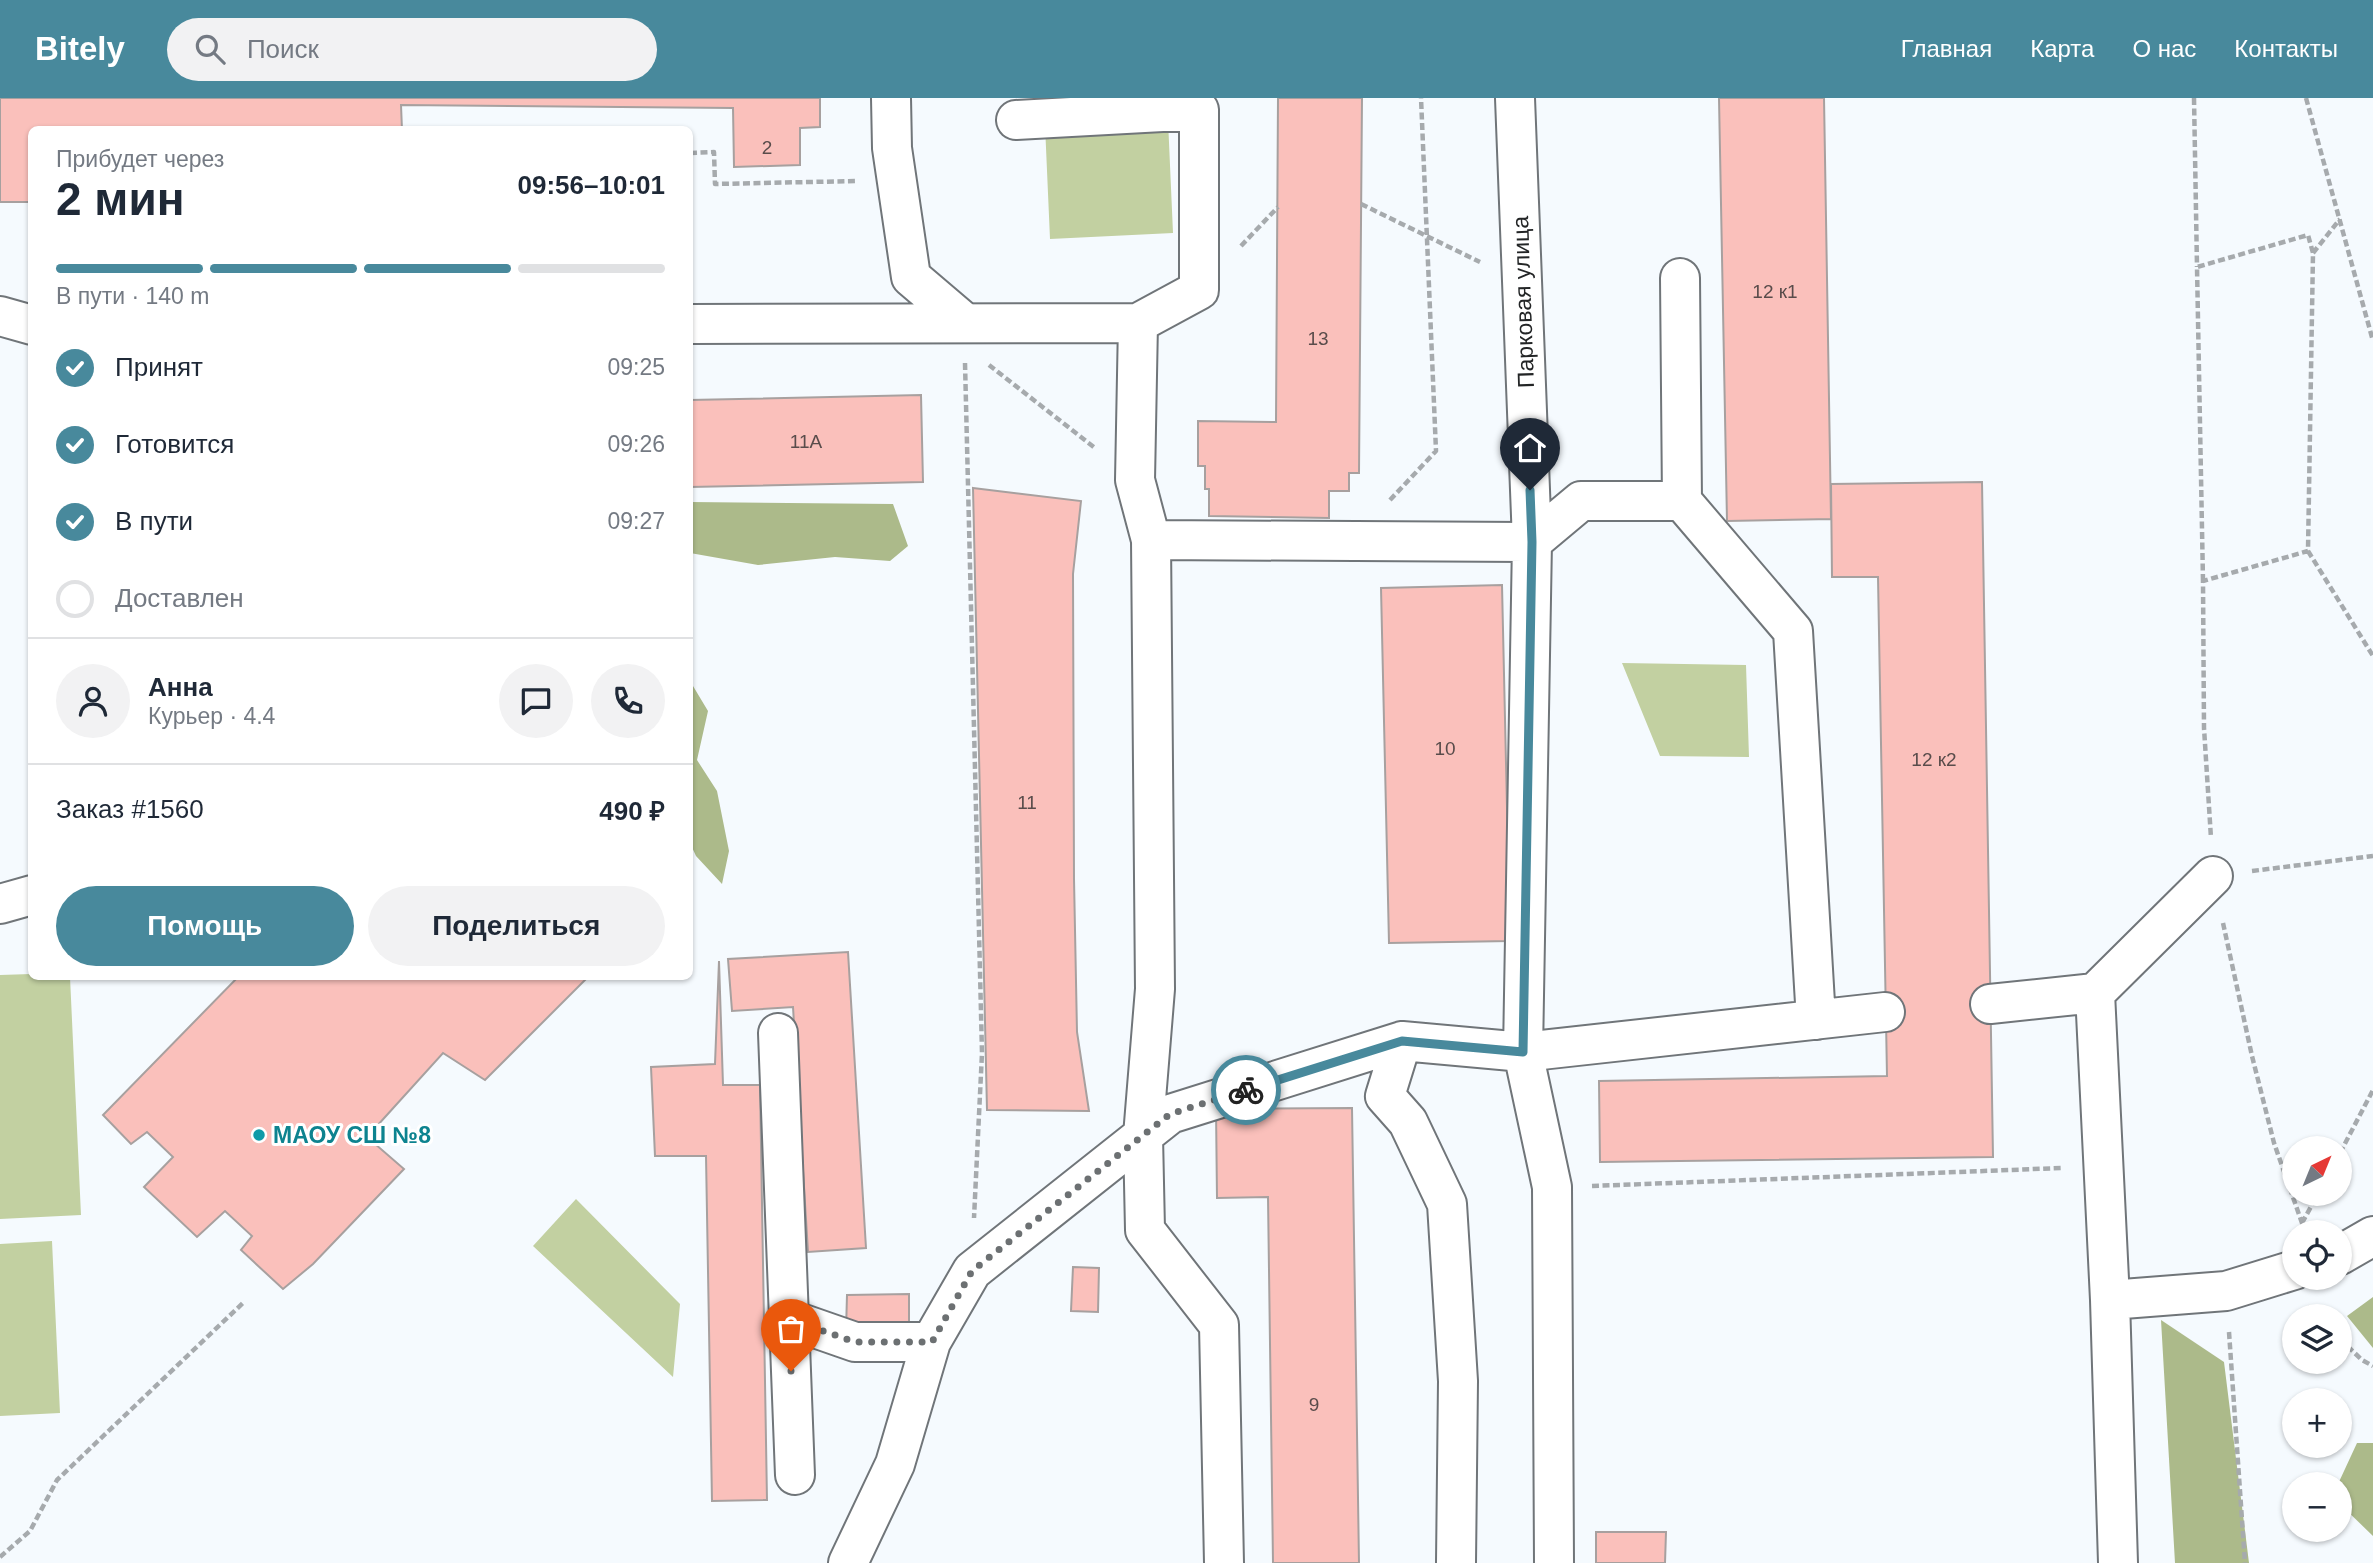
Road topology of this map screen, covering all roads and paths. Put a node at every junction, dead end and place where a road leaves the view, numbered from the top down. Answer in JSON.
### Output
{"nodes":[{"id":1,"x":891,"y":98,"type":"edge"},
{"id":2,"x":1421,"y":98,"type":"edge"},
{"id":3,"x":1515,"y":98,"type":"edge"},
{"id":4,"x":2194,"y":98,"type":"edge"},
{"id":5,"x":2306,"y":98,"type":"edge"},
{"id":6,"x":1016,"y":120,"type":"dead end"},
{"id":7,"x":693,"y":153,"type":"edge"},
{"id":8,"x":897,"y":180,"type":"junction"},
{"id":9,"x":1361,"y":204,"type":"dead end"},
{"id":10,"x":2340,"y":219,"type":"junction"},
{"id":11,"x":1427,"y":235,"type":"junction"},
{"id":12,"x":2313,"y":253,"type":"junction"},
{"id":13,"x":2197,"y":267,"type":"junction"},
{"id":14,"x":1680,"y":278,"type":"dead end"},
{"id":15,"x":1522,"y":282,"type":"junction"},
{"id":16,"x":0,"y":316,"type":"edge"},
{"id":17,"x":1138,"y":323,"type":"junction"},
{"id":18,"x":28,"y":324,"type":"edge"},
{"id":19,"x":693,"y":324,"type":"edge"},
{"id":20,"x":965,"y":335,"type":"junction"},
{"id":21,"x":2373,"y":341,"type":"edge"},
{"id":22,"x":1135,"y":480,"type":"junction"},
{"id":23,"x":1682,"y":501,"type":"junction"},
{"id":24,"x":1381,"y":509,"type":"dead end"},
{"id":25,"x":1151,"y":540,"type":"junction"},
{"id":26,"x":1532,"y":542,"type":"junction"},
{"id":27,"x":2308,"y":551,"type":"junction"},
{"id":28,"x":2203,"y":581,"type":"junction"},
{"id":29,"x":2373,"y":656,"type":"edge"},
{"id":30,"x":2373,"y":856,"type":"edge"},
{"id":31,"x":2213,"y":876,"type":"junction"},
{"id":32,"x":28,"y":896,"type":"edge"},
{"id":33,"x":0,"y":904,"type":"edge"},
{"id":34,"x":2095,"y":993,"type":"junction"},
{"id":35,"x":1990,"y":1004,"type":"dead end"},
{"id":36,"x":1885,"y":1012,"type":"dead end"},
{"id":37,"x":1816,"y":1020,"type":"junction"},
{"id":38,"x":778,"y":1033,"type":"dead end"},
{"id":39,"x":1402,"y":1041,"type":"junction"},
{"id":40,"x":1523,"y":1052,"type":"junction"},
{"id":41,"x":2373,"y":1090,"type":"edge"},
{"id":42,"x":1143,"y":1136,"type":"junction"},
{"id":43,"x":2349,"y":1136,"type":"edge"},
{"id":44,"x":2103,"y":1167,"type":"junction"},
{"id":45,"x":1552,"y":1187,"type":"junction"},
{"id":46,"x":2301,"y":1220,"type":"edge"},
{"id":47,"x":2373,"y":1236,"type":"edge"},
{"id":48,"x":2352,"y":1248,"type":"edge"},
{"id":49,"x":972,"y":1271,"type":"junction"},
{"id":50,"x":2282,"y":1287,"type":"edge"},
{"id":51,"x":2227,"y":1291,"type":"junction"},
{"id":52,"x":2109,"y":1300,"type":"junction"},
{"id":53,"x":244,"y":1302,"type":"dead end"},
{"id":54,"x":789,"y":1319,"type":"junction"},
{"id":55,"x":932,"y":1342,"type":"junction"},
{"id":56,"x":2352,"y":1351,"type":"edge"},
{"id":57,"x":2373,"y":1366,"type":"edge"},
{"id":58,"x":795,"y":1475,"type":"dead end"},
{"id":59,"x":0,"y":1557,"type":"edge"},
{"id":60,"x":848,"y":1563,"type":"edge"},
{"id":61,"x":1223,"y":1563,"type":"edge"},
{"id":62,"x":1456,"y":1563,"type":"edge"},
{"id":63,"x":1554,"y":1563,"type":"edge"},
{"id":64,"x":2118,"y":1563,"type":"edge"},
{"id":65,"x":2245,"y":1563,"type":"edge"}],
"edges":[{"from":1,"to":8,"type":"street"},
{"from":2,"to":11,"type":"path"},
{"from":3,"to":15,"type":"street","name":"Парковая улица"},
{"from":4,"to":13,"type":"path"},
{"from":5,"to":10,"type":"path"},
{"from":6,"to":17,"type":"street"},
{"from":7,"to":8,"type":"path"},
{"from":8,"to":20,"type":"street"},
{"from":9,"to":11,"type":"path"},
{"from":10,"to":12,"type":"path"},
{"from":10,"to":21,"type":"path"},
{"from":11,"to":15,"type":"path"},
{"from":11,"to":24,"type":"path"},
{"from":12,"to":13,"type":"path"},
{"from":12,"to":27,"type":"path"},
{"from":13,"to":28,"type":"path"},
{"from":14,"to":23,"type":"street"},
{"from":15,"to":26,"type":"street","name":"Парковая улица"},
{"from":16,"to":18,"type":"street"},
{"from":17,"to":20,"type":"street"},
{"from":17,"to":22,"type":"street"},
{"from":19,"to":20,"type":"street"},
{"from":20,"to":22,"type":"path"},
{"from":20,"to":49,"type":"path"},
{"from":22,"to":25,"type":"street"},
{"from":23,"to":26,"type":"street"},
{"from":23,"to":37,"type":"street"},
{"from":25,"to":26,"type":"street"},
{"from":25,"to":42,"type":"street"},
{"from":26,"to":40,"type":"street","name":"Парковая улица"},
{"from":27,"to":28,"type":"path"},
{"from":27,"to":29,"type":"path"},
{"from":28,"to":31,"type":"path"},
{"from":30,"to":31,"type":"path"},
{"from":31,"to":34,"type":"street"},
{"from":31,"to":46,"type":"path"},
{"from":32,"to":33,"type":"street"},
{"from":34,"to":35,"type":"street"},
{"from":34,"to":44,"type":"street"},
{"from":36,"to":37,"type":"street"},
{"from":37,"to":40,"type":"street"},
{"from":38,"to":54,"type":"street"},
{"from":39,"to":40,"type":"street"},
{"from":39,"to":42,"type":"street"},
{"from":39,"to":62,"type":"street"},
{"from":40,"to":45,"type":"street","name":"Парковая улица"},
{"from":41,"to":43,"type":"path"},
{"from":42,"to":49,"type":"street"},
{"from":42,"to":61,"type":"street"},
{"from":44,"to":45,"type":"path"},
{"from":44,"to":52,"type":"street"},
{"from":45,"to":63,"type":"street","name":"Парковая улица"},
{"from":47,"to":48,"type":"street"},
{"from":49,"to":55,"type":"street"},
{"from":50,"to":51,"type":"street"},
{"from":51,"to":52,"type":"street"},
{"from":51,"to":65,"type":"path"},
{"from":52,"to":64,"type":"street"},
{"from":53,"to":59,"type":"path"},
{"from":54,"to":55,"type":"street"},
{"from":54,"to":58,"type":"street"},
{"from":55,"to":60,"type":"street"},
{"from":56,"to":57,"type":"path"}]}
